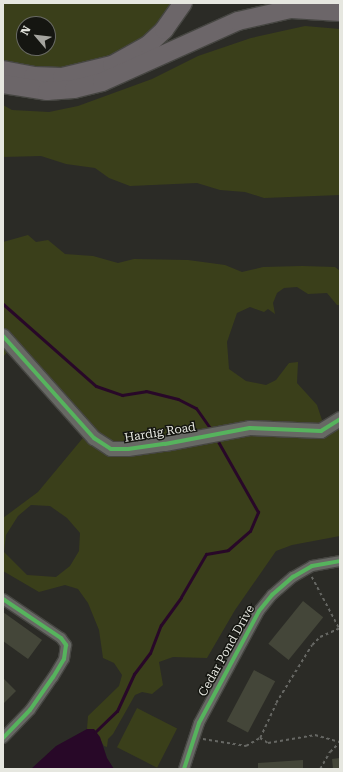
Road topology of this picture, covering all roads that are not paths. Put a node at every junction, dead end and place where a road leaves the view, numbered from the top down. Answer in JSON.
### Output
{"nodes":[{"id":1,"x":183,"y":3,"type":"edge"},
{"id":2,"x":340,"y":12,"type":"edge"},
{"id":3,"x":3,"y":70,"type":"edge"},
{"id":4,"x":3,"y":84,"type":"edge"},
{"id":5,"x":3,"y":336,"type":"edge"},
{"id":6,"x":340,"y":420,"type":"edge"},
{"id":7,"x":340,"y":561,"type":"edge"},
{"id":8,"x":3,"y":599,"type":"edge"},
{"id":9,"x":3,"y":738,"type":"edge"},
{"id":10,"x":184,"y":769,"type":"edge"}],
"edges":[{"from":1,"to":3,"type":"highway"},
{"from":2,"to":4,"type":"highway"},
{"from":5,"to":6,"type":"street","name":"Hardig Road"},
{"from":7,"to":10,"type":"street","name":"Cedar Pond Drive"},
{"from":8,"to":9,"type":"street"}]}
